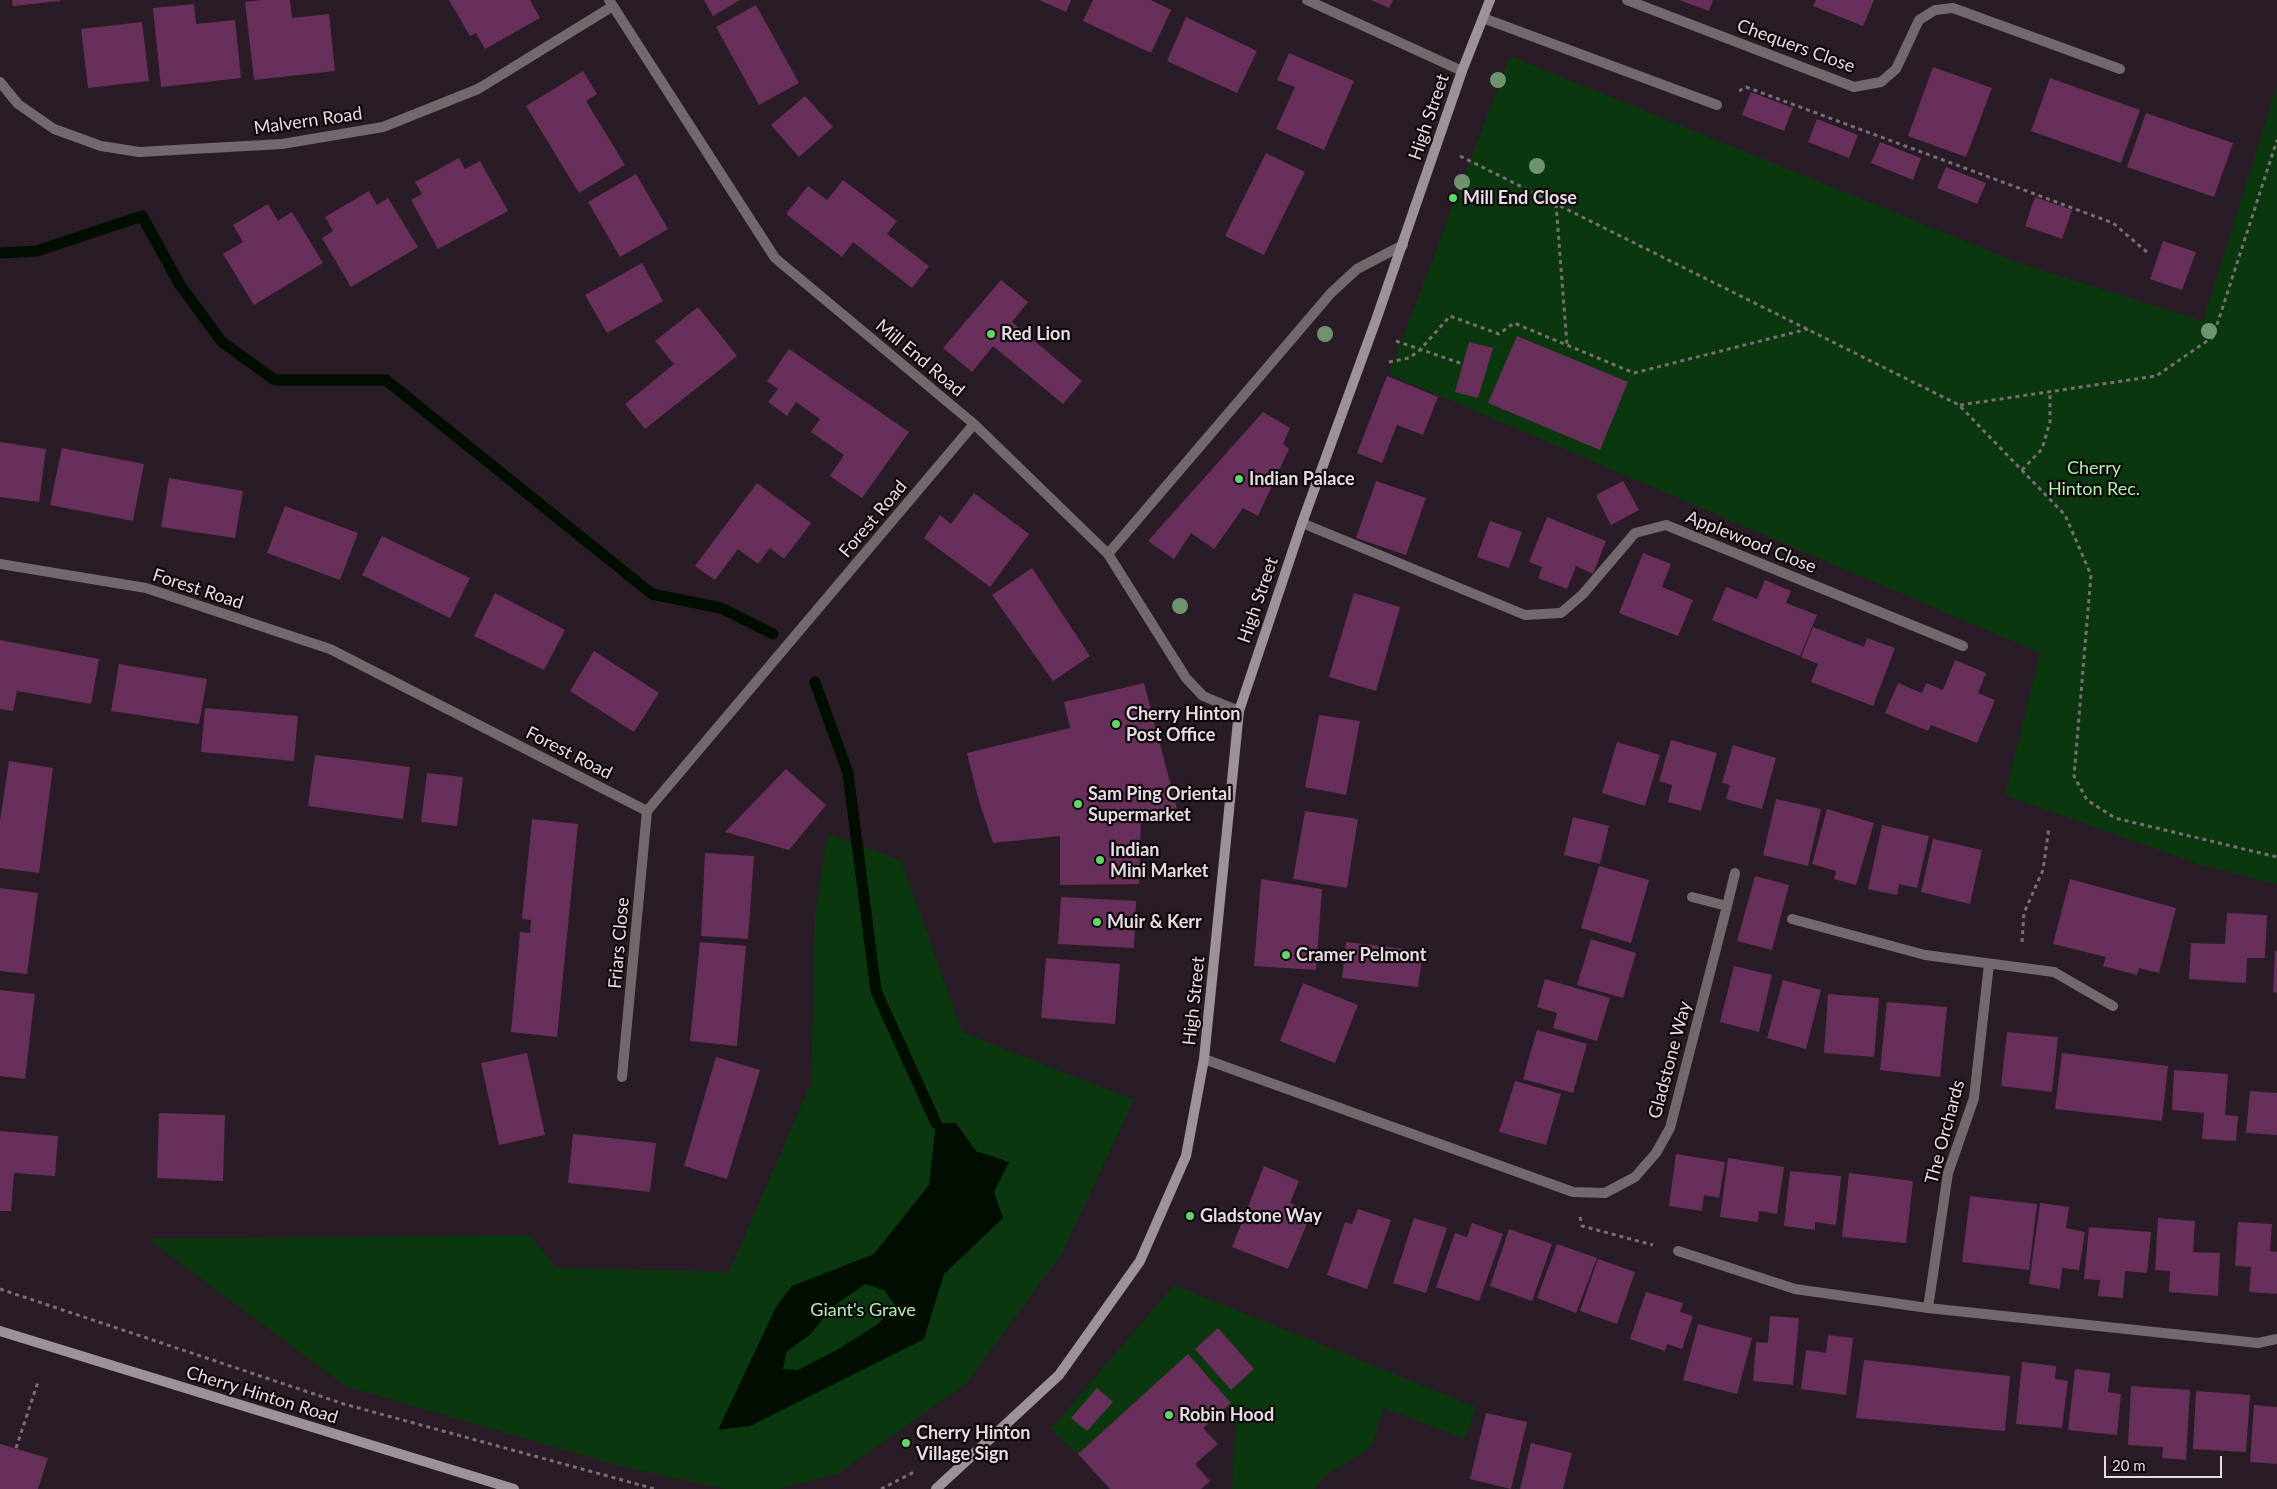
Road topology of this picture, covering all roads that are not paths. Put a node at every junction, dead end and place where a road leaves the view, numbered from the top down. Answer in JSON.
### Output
{"nodes":[{"id":1,"x":1307,"y":0,"type":"edge"},
{"id":2,"x":1490,"y":0,"type":"edge"},
{"id":3,"x":1627,"y":0,"type":"edge"},
{"id":4,"x":611,"y":3,"type":"edge"},
{"id":5,"x":1483,"y":18,"type":"junction"},
{"id":6,"x":2120,"y":69,"type":"dead end"},
{"id":7,"x":1462,"y":71,"type":"junction"},
{"id":8,"x":0,"y":82,"type":"edge"},
{"id":9,"x":1717,"y":105,"type":"road end"},
{"id":10,"x":1403,"y":245,"type":"junction"},
{"id":11,"x":974,"y":424,"type":"junction"},
{"id":12,"x":1302,"y":523,"type":"junction"},
{"id":13,"x":1108,"y":554,"type":"junction"},
{"id":14,"x":0,"y":564,"type":"edge"},
{"id":15,"x":1963,"y":646,"type":"dead end"},
{"id":16,"x":1239,"y":712,"type":"junction"},
{"id":17,"x":648,"y":811,"type":"junction"},
{"id":18,"x":1735,"y":873,"type":"dead end"},
{"id":19,"x":1692,"y":897,"type":"dead end"},
{"id":20,"x":1727,"y":906,"type":"junction"},
{"id":21,"x":1792,"y":919,"type":"dead end"},
{"id":22,"x":1989,"y":964,"type":"junction"},
{"id":23,"x":2113,"y":1006,"type":"dead end"},
{"id":24,"x":1204,"y":1059,"type":"junction"},
{"id":25,"x":622,"y":1077,"type":"dead end"},
{"id":26,"x":1678,"y":1250,"type":"road end"},
{"id":27,"x":1928,"y":1308,"type":"junction"},
{"id":28,"x":0,"y":1331,"type":"edge"},
{"id":29,"x":2277,"y":1339,"type":"edge"},
{"id":30,"x":514,"y":1489,"type":"edge"},
{"id":31,"x":936,"y":1489,"type":"edge"}],
"edges":[{"from":1,"to":7,"type":"street"},
{"from":2,"to":5,"type":"street","name":"High Street"},
{"from":3,"to":6,"type":"street","name":"Chequers Close"},
{"from":4,"to":8,"type":"street","name":"Malvern Road"},
{"from":4,"to":11,"type":"street","name":"Mill End Road"},
{"from":5,"to":7,"type":"street","name":"High Street"},
{"from":5,"to":9,"type":"street"},
{"from":7,"to":10,"type":"street","name":"High Street"},
{"from":10,"to":12,"type":"street","name":"High Street"},
{"from":10,"to":13,"type":"street"},
{"from":11,"to":13,"type":"street","name":"Mill End Road"},
{"from":11,"to":17,"type":"street","name":"Forest Road"},
{"from":12,"to":15,"type":"street","name":"Applewood Close"},
{"from":12,"to":16,"type":"street","name":"High Street"},
{"from":13,"to":16,"type":"street","name":"Mill End Road"},
{"from":14,"to":17,"type":"street","name":"Forest Road"},
{"from":16,"to":24,"type":"street","name":"High Street"},
{"from":17,"to":25,"type":"street","name":"Friars Close"},
{"from":18,"to":20,"type":"street","name":"Gladstone Way"},
{"from":19,"to":20,"type":"street"},
{"from":20,"to":24,"type":"street","name":"Gladstone Way"},
{"from":21,"to":22,"type":"street"},
{"from":22,"to":23,"type":"street"},
{"from":22,"to":27,"type":"street","name":"The Orchards"},
{"from":24,"to":31,"type":"street","name":"High Street"},
{"from":26,"to":27,"type":"street"},
{"from":27,"to":29,"type":"street"},
{"from":28,"to":30,"type":"street","name":"Cherry Hinton Road"}]}
